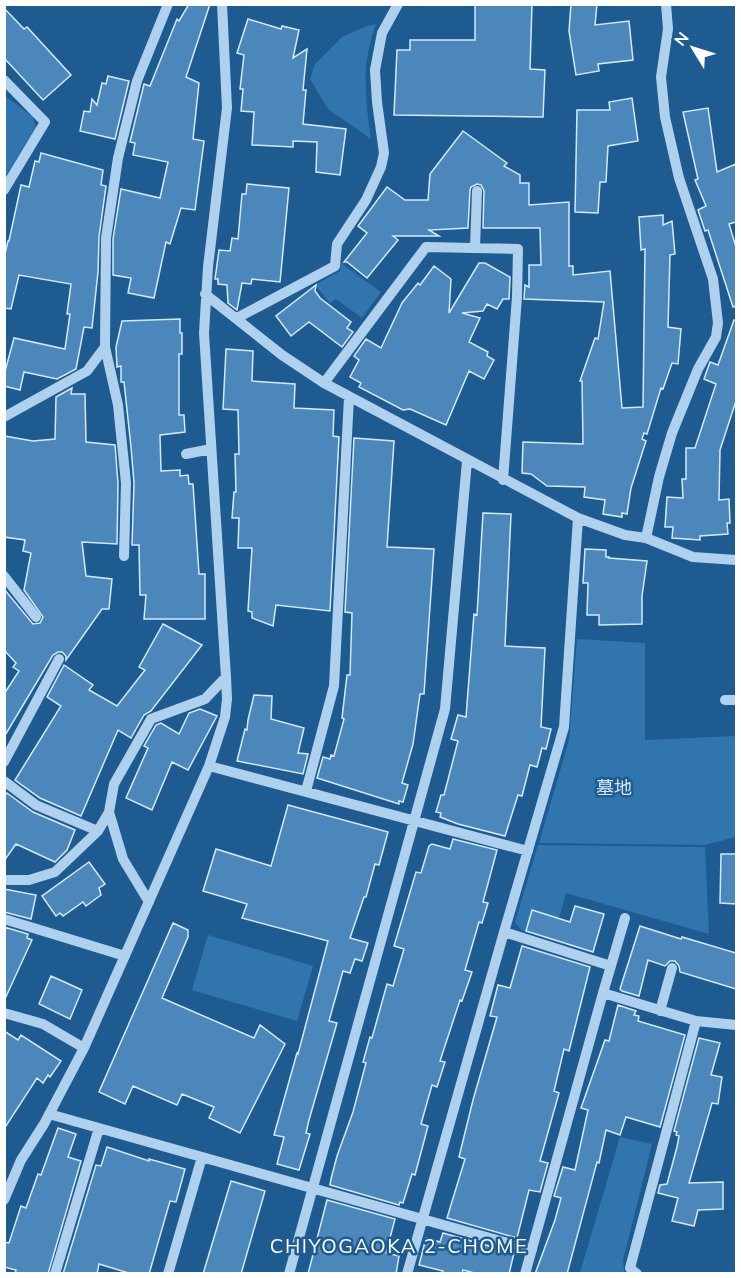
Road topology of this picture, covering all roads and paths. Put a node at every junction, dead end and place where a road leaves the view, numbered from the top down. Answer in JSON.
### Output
{"nodes":[{"id":1,"x":168,"y":4,"type":"edge"},
{"id":2,"x":222,"y":4,"type":"edge"},
{"id":3,"x":398,"y":4,"type":"edge"},
{"id":4,"x":666,"y":4,"type":"edge"},
{"id":5,"x":4,"y":80,"type":"edge"},
{"id":6,"x":4,"y":190,"type":"edge"},
{"id":7,"x":477,"y":191,"type":"dead end"},
{"id":8,"x":475,"y":248,"type":"junction"},
{"id":9,"x":205,"y":294,"type":"junction"},
{"id":10,"x":237,"y":318,"type":"junction"},
{"id":11,"x":105,"y":347,"type":"junction"},
{"id":12,"x":324,"y":383,"type":"junction"},
{"id":13,"x":350,"y":397,"type":"junction"},
{"id":14,"x":4,"y":417,"type":"edge"},
{"id":15,"x":211,"y":449,"type":"junction"},
{"id":16,"x":186,"y":454,"type":"dead end"},
{"id":17,"x":467,"y":460,"type":"junction"},
{"id":18,"x":503,"y":480,"type":"junction"},
{"id":19,"x":578,"y":518,"type":"junction"},
{"id":20,"x":646,"y":538,"type":"junction"},
{"id":21,"x":124,"y":556,"type":"dead end"},
{"id":22,"x":736,"y":560,"type":"edge"},
{"id":23,"x":4,"y":576,"type":"edge"},
{"id":24,"x":36,"y":617,"type":"dead end"},
{"id":25,"x":59,"y":659,"type":"dead end"},
{"id":26,"x":226,"y":677,"type":"junction"},
{"id":27,"x":4,"y":762,"type":"edge"},
{"id":28,"x":209,"y":766,"type":"junction"},
{"id":29,"x":4,"y":781,"type":"edge"},
{"id":30,"x":306,"y":791,"type":"junction"},
{"id":31,"x":110,"y":812,"type":"junction"},
{"id":32,"x":415,"y":820,"type":"junction"},
{"id":33,"x":98,"y":831,"type":"junction"},
{"id":34,"x":528,"y":851,"type":"junction"},
{"id":35,"x":4,"y":880,"type":"edge"},
{"id":36,"x":149,"y":902,"type":"junction"},
{"id":37,"x":625,"y":918,"type":"dead end"},
{"id":38,"x":4,"y":919,"type":"edge"},
{"id":39,"x":504,"y":932,"type":"junction"},
{"id":40,"x":125,"y":956,"type":"junction"},
{"id":41,"x":611,"y":966,"type":"junction"},
{"id":42,"x":672,"y":968,"type":"dead end"},
{"id":43,"x":603,"y":993,"type":"junction"},
{"id":44,"x":660,"y":1011,"type":"junction"},
{"id":45,"x":4,"y":1013,"type":"edge"},
{"id":46,"x":696,"y":1021,"type":"junction"},
{"id":47,"x":736,"y":1025,"type":"edge"},
{"id":48,"x":84,"y":1048,"type":"junction"},
{"id":49,"x":49,"y":1114,"type":"junction"},
{"id":50,"x":99,"y":1128,"type":"junction"},
{"id":51,"x":202,"y":1157,"type":"junction"},
{"id":52,"x":314,"y":1188,"type":"junction"},
{"id":53,"x":4,"y":1200,"type":"edge"},
{"id":54,"x":423,"y":1219,"type":"junction"},
{"id":55,"x":532,"y":1250,"type":"junction"},
{"id":56,"x":55,"y":1274,"type":"edge"},
{"id":57,"x":168,"y":1274,"type":"edge"},
{"id":58,"x":289,"y":1274,"type":"edge"},
{"id":59,"x":407,"y":1274,"type":"edge"},
{"id":60,"x":525,"y":1274,"type":"edge"},
{"id":61,"x":638,"y":1274,"type":"edge"}],
"edges":[{"from":1,"to":11,"type":"street"},
{"from":2,"to":9,"type":"street"},
{"from":3,"to":10,"type":"street"},
{"from":4,"to":20,"type":"street"},
{"from":5,"to":6,"type":"street"},
{"from":7,"to":8,"type":"street"},
{"from":8,"to":12,"type":"street"},
{"from":8,"to":18,"type":"street"},
{"from":9,"to":10,"type":"street"},
{"from":9,"to":15,"type":"street"},
{"from":10,"to":12,"type":"street"},
{"from":11,"to":14,"type":"street"},
{"from":11,"to":21,"type":"street"},
{"from":12,"to":13,"type":"street"},
{"from":13,"to":17,"type":"street"},
{"from":13,"to":30,"type":"street"},
{"from":15,"to":16,"type":"street"},
{"from":15,"to":26,"type":"street"},
{"from":17,"to":18,"type":"street"},
{"from":17,"to":32,"type":"street"},
{"from":18,"to":19,"type":"street"},
{"from":19,"to":20,"type":"street"},
{"from":19,"to":34,"type":"street"},
{"from":20,"to":22,"type":"street"},
{"from":23,"to":24,"type":"street"},
{"from":25,"to":27,"type":"street"},
{"from":26,"to":28,"type":"street"},
{"from":26,"to":31,"type":"street"},
{"from":28,"to":30,"type":"street"},
{"from":28,"to":36,"type":"street"},
{"from":29,"to":33,"type":"street"},
{"from":30,"to":32,"type":"street"},
{"from":31,"to":33,"type":"street"},
{"from":31,"to":36,"type":"street"},
{"from":32,"to":34,"type":"street"},
{"from":32,"to":52,"type":"street"},
{"from":33,"to":35,"type":"street"},
{"from":34,"to":39,"type":"street"},
{"from":36,"to":40,"type":"street"},
{"from":37,"to":41,"type":"street"},
{"from":38,"to":40,"type":"street"},
{"from":39,"to":41,"type":"street"},
{"from":39,"to":54,"type":"street"},
{"from":40,"to":48,"type":"street"},
{"from":41,"to":43,"type":"street"},
{"from":42,"to":44,"type":"street"},
{"from":43,"to":44,"type":"street"},
{"from":43,"to":55,"type":"street"},
{"from":44,"to":46,"type":"street"},
{"from":45,"to":48,"type":"street"},
{"from":46,"to":47,"type":"street"},
{"from":46,"to":61,"type":"street"},
{"from":48,"to":49,"type":"street"},
{"from":49,"to":50,"type":"street"},
{"from":49,"to":53,"type":"street"},
{"from":50,"to":51,"type":"street"},
{"from":50,"to":56,"type":"street"},
{"from":51,"to":52,"type":"street"},
{"from":51,"to":57,"type":"street"},
{"from":52,"to":54,"type":"street"},
{"from":52,"to":58,"type":"street"},
{"from":54,"to":55,"type":"street"},
{"from":54,"to":59,"type":"street"},
{"from":55,"to":60,"type":"street"}]}
